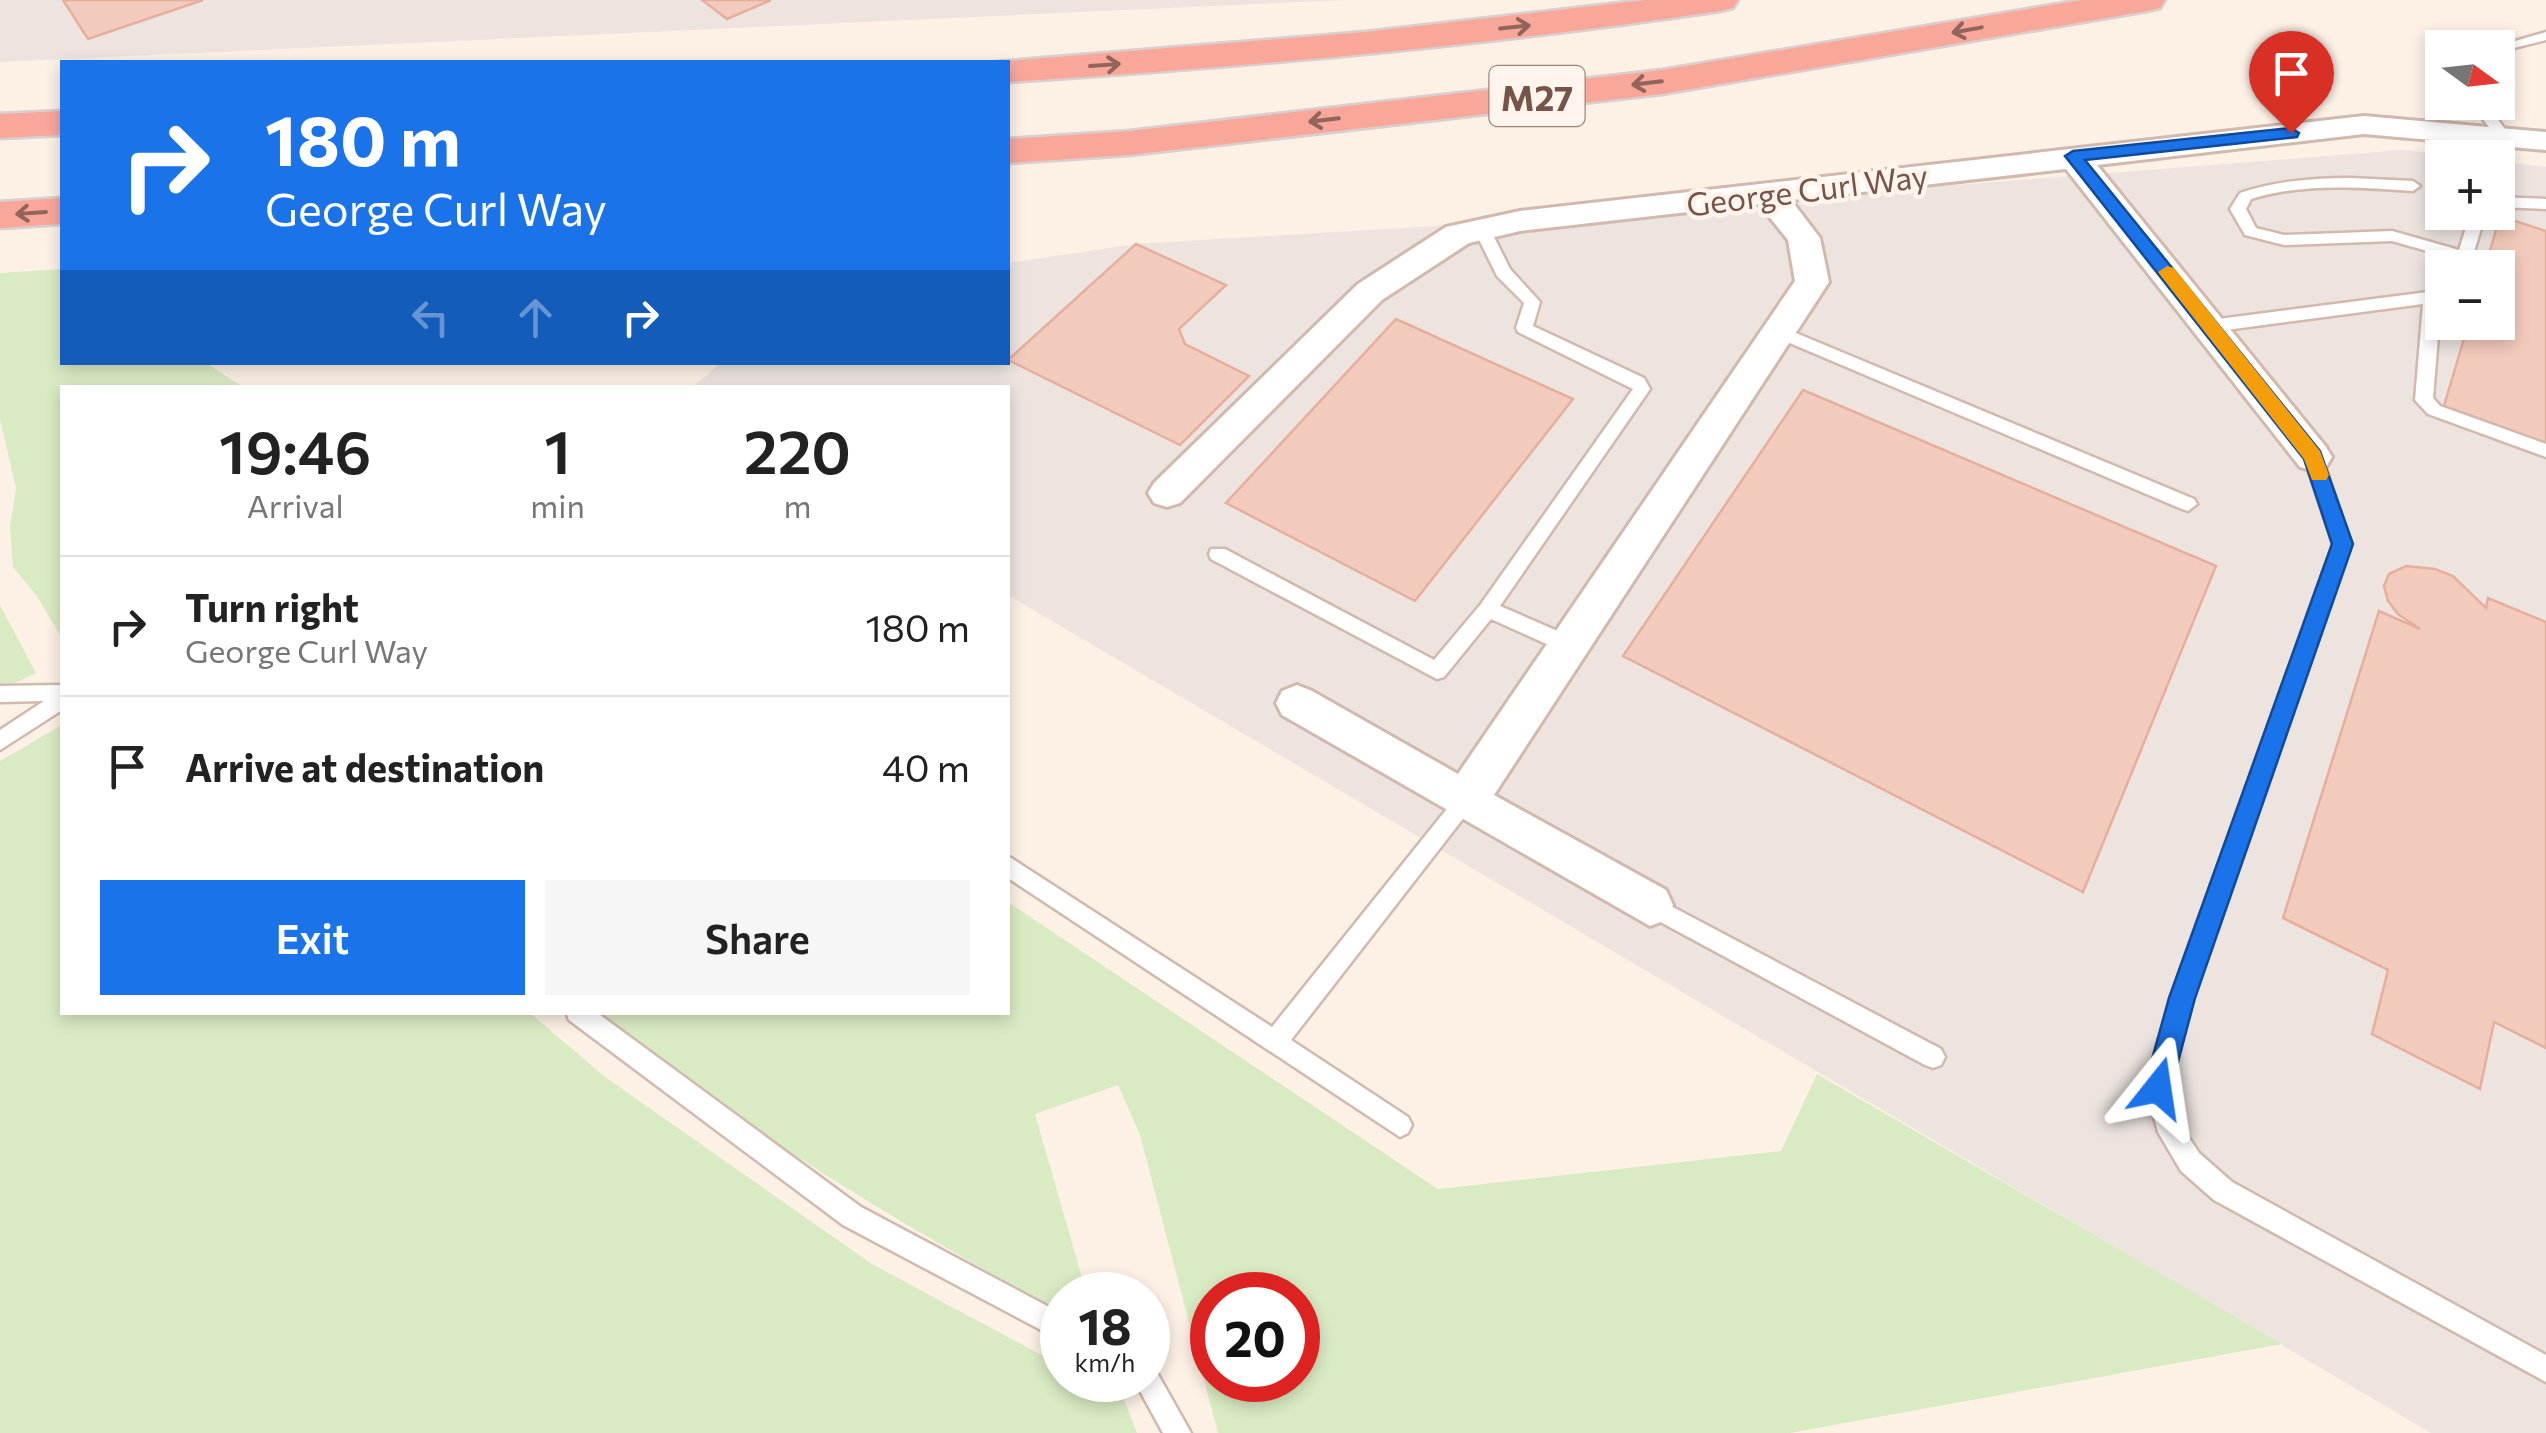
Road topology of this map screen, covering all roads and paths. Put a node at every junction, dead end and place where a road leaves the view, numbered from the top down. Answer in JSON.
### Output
{"nodes":[{"id":1,"x":1720,"y":0,"type":"edge"},
{"id":2,"x":2112,"y":0,"type":"edge"},
{"id":3,"x":2147,"y":0,"type":"edge"},
{"id":4,"x":2064,"y":13,"type":"junction"},
{"id":5,"x":2546,"y":36,"type":"edge"},
{"id":6,"x":2515,"y":44,"type":"edge"},
{"id":7,"x":1010,"y":71,"type":"edge"},
{"id":8,"x":2491,"y":120,"type":"edge"},
{"id":9,"x":60,"y":123,"type":"edge"},
{"id":10,"x":0,"y":126,"type":"edge"},
{"id":11,"x":2503,"y":136,"type":"junction"},
{"id":12,"x":2546,"y":142,"type":"edge"},
{"id":13,"x":1010,"y":151,"type":"edge"},
{"id":14,"x":2073,"y":156,"type":"junction"},
{"id":15,"x":2414,"y":186,"type":"dead end"},
{"id":16,"x":1768,"y":194,"type":"junction"},
{"id":17,"x":2515,"y":203,"type":"edge"},
{"id":18,"x":2546,"y":204,"type":"edge"},
{"id":19,"x":60,"y":211,"type":"edge"},
{"id":20,"x":0,"y":215,"type":"edge"},
{"id":21,"x":1482,"y":230,"type":"junction"},
{"id":22,"x":2430,"y":250,"type":"edge"},
{"id":23,"x":2425,"y":296,"type":"edge"},
{"id":24,"x":2211,"y":326,"type":"junction"},
{"id":25,"x":1779,"y":332,"type":"junction"},
{"id":26,"x":2431,"y":340,"type":"edge"},
{"id":27,"x":2546,"y":451,"type":"edge"},
{"id":28,"x":2313,"y":456,"type":"joint"},
{"id":29,"x":1167,"y":493,"type":"dead end"},
{"id":30,"x":2188,"y":504,"type":"dead end"},
{"id":31,"x":1218,"y":554,"type":"dead end"},
{"id":32,"x":1488,"y":609,"type":"junction"},
{"id":33,"x":1569,"y":644,"type":"junction"},
{"id":34,"x":0,"y":694,"type":"edge"},
{"id":35,"x":60,"y":696,"type":"edge"},
{"id":36,"x":60,"y":697,"type":"edge"},
{"id":37,"x":1297,"y":703,"type":"dead end"},
{"id":38,"x":0,"y":741,"type":"edge"},
{"id":39,"x":1464,"y":801,"type":"junction"},
{"id":40,"x":1010,"y":867,"type":"edge"},
{"id":41,"x":1650,"y":905,"type":"joint"},
{"id":42,"x":581,"y":1015,"type":"edge"},
{"id":43,"x":1276,"y":1041,"type":"junction"},
{"id":44,"x":1933,"y":1057,"type":"dead end"},
{"id":45,"x":1400,"y":1125,"type":"dead end"},
{"id":46,"x":1040,"y":1316,"type":"edge"},
{"id":47,"x":2546,"y":1369,"type":"edge"},
{"id":48,"x":1160,"y":1402,"type":"edge"},
{"id":49,"x":1178,"y":1433,"type":"edge"}],
"edges":[{"from":7,"to":1,"type":"highway","number":"M27","one_way":true},
{"from":2,"to":4,"type":"highway","number":"M27"},
{"from":3,"to":4,"type":"highway","number":"M27"},
{"from":4,"to":13,"type":"highway","number":"M27","one_way":true},
{"from":5,"to":6,"type":"lane"},
{"from":8,"to":11,"type":"lane"},
{"from":9,"to":10,"type":"highway"},
{"from":11,"to":12,"type":"street","name":"George Curl Way"},
{"from":11,"to":14,"type":"street","name":"George Curl Way"},
{"from":14,"to":16,"type":"street","name":"George Curl Way"},
{"from":14,"to":24,"type":"street"},
{"from":15,"to":22,"type":"lane"},
{"from":16,"to":21,"type":"street","name":"George Curl Way"},
{"from":16,"to":25,"type":"street"},
{"from":17,"to":18,"type":"lane"},
{"from":19,"to":20,"type":"highway","one_way":true},
{"from":21,"to":29,"type":"street","name":"George Curl Way"},
{"from":21,"to":32,"type":"lane"},
{"from":23,"to":24,"type":"lane"},
{"from":24,"to":28,"type":"street"},
{"from":25,"to":30,"type":"lane"},
{"from":25,"to":33,"type":"street"},
{"from":26,"to":27,"type":"lane"},
{"from":28,"to":47,"type":"lane"},
{"from":31,"to":32,"type":"lane"},
{"from":32,"to":33,"type":"lane"},
{"from":33,"to":39,"type":"street"},
{"from":34,"to":35,"type":"lane"},
{"from":36,"to":38,"type":"lane"},
{"from":37,"to":39,"type":"street"},
{"from":39,"to":41,"type":"street"},
{"from":39,"to":43,"type":"lane"},
{"from":40,"to":43,"type":"lane"},
{"from":41,"to":44,"type":"lane"},
{"from":42,"to":46,"type":"lane"},
{"from":43,"to":45,"type":"lane"},
{"from":48,"to":49,"type":"lane"}]}
